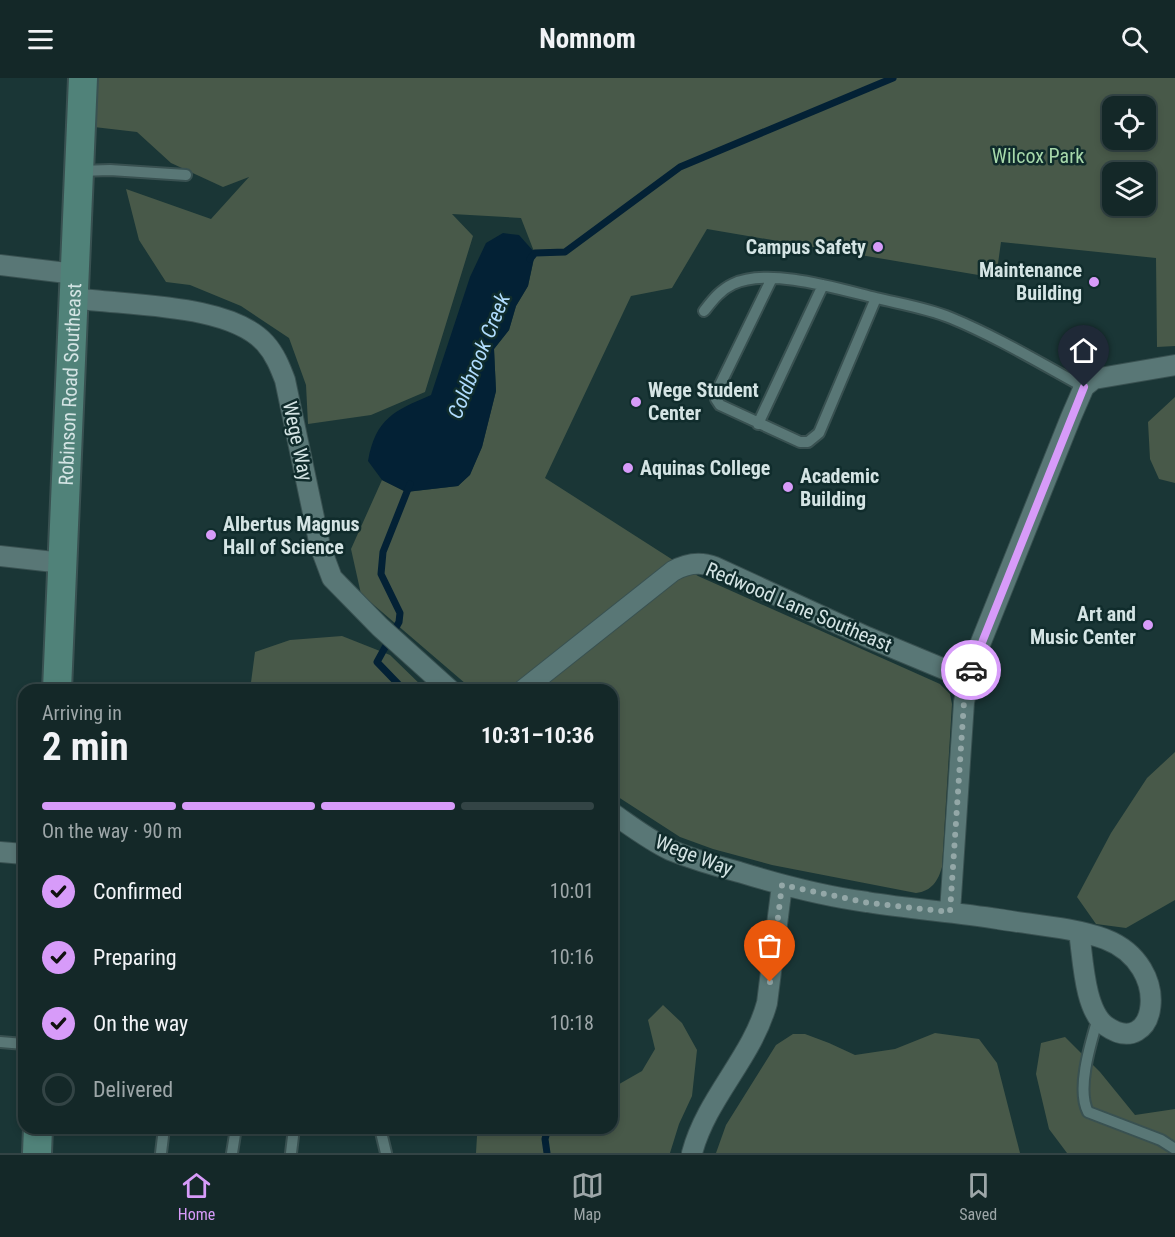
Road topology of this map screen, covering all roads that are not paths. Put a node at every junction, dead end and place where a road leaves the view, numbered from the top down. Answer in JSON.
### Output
{"nodes":[{"id":1,"x":83,"y":78,"type":"edge"},
{"id":2,"x":80,"y":171,"type":"junction"},
{"id":3,"x":186,"y":175,"type":"dead end"},
{"id":4,"x":0,"y":265,"type":"edge"},
{"id":5,"x":772,"y":278,"type":"junction"},
{"id":6,"x":823,"y":285,"type":"junction"},
{"id":7,"x":75,"y":286,"type":"junction"},
{"id":8,"x":876,"y":298,"type":"junction"},
{"id":9,"x":704,"y":311,"type":"dead end"},
{"id":10,"x":1175,"y":365,"type":"edge"},
{"id":11,"x":1084,"y":387,"type":"junction"},
{"id":12,"x":758,"y":424,"type":"junction"},
{"id":13,"x":0,"y":556,"type":"edge"},
{"id":14,"x":63,"y":563,"type":"junction"},
{"id":15,"x":968,"y":679,"type":"junction"},
{"id":16,"x":57,"y":684,"type":"edge"},
{"id":17,"x":443,"y":684,"type":"edge"},
{"id":18,"x":531,"y":684,"type":"edge"},
{"id":19,"x":618,"y":817,"type":"edge"},
{"id":20,"x":0,"y":852,"type":"edge"},
{"id":21,"x":18,"y":854,"type":"edge"},
{"id":22,"x":782,"y":885,"type":"junction"},
{"id":23,"x":950,"y":912,"type":"junction"},
{"id":24,"x":1079,"y":932,"type":"junction"},
{"id":25,"x":1098,"y":1018,"type":"junction"},
{"id":26,"x":0,"y":1042,"type":"edge"},
{"id":27,"x":18,"y":1044,"type":"edge"},
{"id":28,"x":38,"y":1134,"type":"edge"},
{"id":29,"x":163,"y":1134,"type":"edge"},
{"id":30,"x":235,"y":1134,"type":"edge"},
{"id":31,"x":293,"y":1134,"type":"edge"},
{"id":32,"x":381,"y":1134,"type":"edge"},
{"id":33,"x":1175,"y":1149,"type":"edge"},
{"id":34,"x":37,"y":1153,"type":"edge"},
{"id":35,"x":161,"y":1153,"type":"edge"},
{"id":36,"x":232,"y":1153,"type":"edge"},
{"id":37,"x":291,"y":1153,"type":"edge"},
{"id":38,"x":386,"y":1153,"type":"edge"},
{"id":39,"x":692,"y":1153,"type":"edge"}],
"edges":[{"from":1,"to":2,"type":"main road","name":"Robinson Road Southeast"},
{"from":2,"to":3,"type":"lane"},
{"from":2,"to":7,"type":"main road","name":"Robinson Road Southeast"},
{"from":4,"to":7,"type":"street","name":"Wege Way"},
{"from":5,"to":6,"type":"lane"},
{"from":5,"to":9,"type":"lane"},
{"from":5,"to":12,"type":"lane"},
{"from":6,"to":8,"type":"lane"},
{"from":6,"to":12,"type":"lane"},
{"from":7,"to":14,"type":"main road","name":"Robinson Road Southeast"},
{"from":7,"to":17,"type":"street","name":"Wege Way"},
{"from":8,"to":11,"type":"lane"},
{"from":8,"to":12,"type":"lane"},
{"from":10,"to":11,"type":"street"},
{"from":11,"to":15,"type":"street"},
{"from":13,"to":14,"type":"street"},
{"from":14,"to":16,"type":"main road","name":"Robinson Road Southeast"},
{"from":15,"to":18,"type":"street","name":"Redwood Lane Southeast"},
{"from":15,"to":23,"type":"street"},
{"from":19,"to":22,"type":"street","name":"Wege Way"},
{"from":20,"to":21,"type":"street"},
{"from":22,"to":23,"type":"street","name":"Wege Way"},
{"from":22,"to":39,"type":"street"},
{"from":23,"to":24,"type":"street","name":"Wege Way"},
{"from":24,"to":25,"type":"street"},
{"from":24,"to":25,"type":"street","name":"Wege Way"},
{"from":25,"to":33,"type":"lane"},
{"from":26,"to":27,"type":"lane"},
{"from":28,"to":34,"type":"main road"},
{"from":29,"to":35,"type":"lane"},
{"from":30,"to":36,"type":"lane"},
{"from":31,"to":37,"type":"lane"},
{"from":32,"to":38,"type":"lane"}]}
